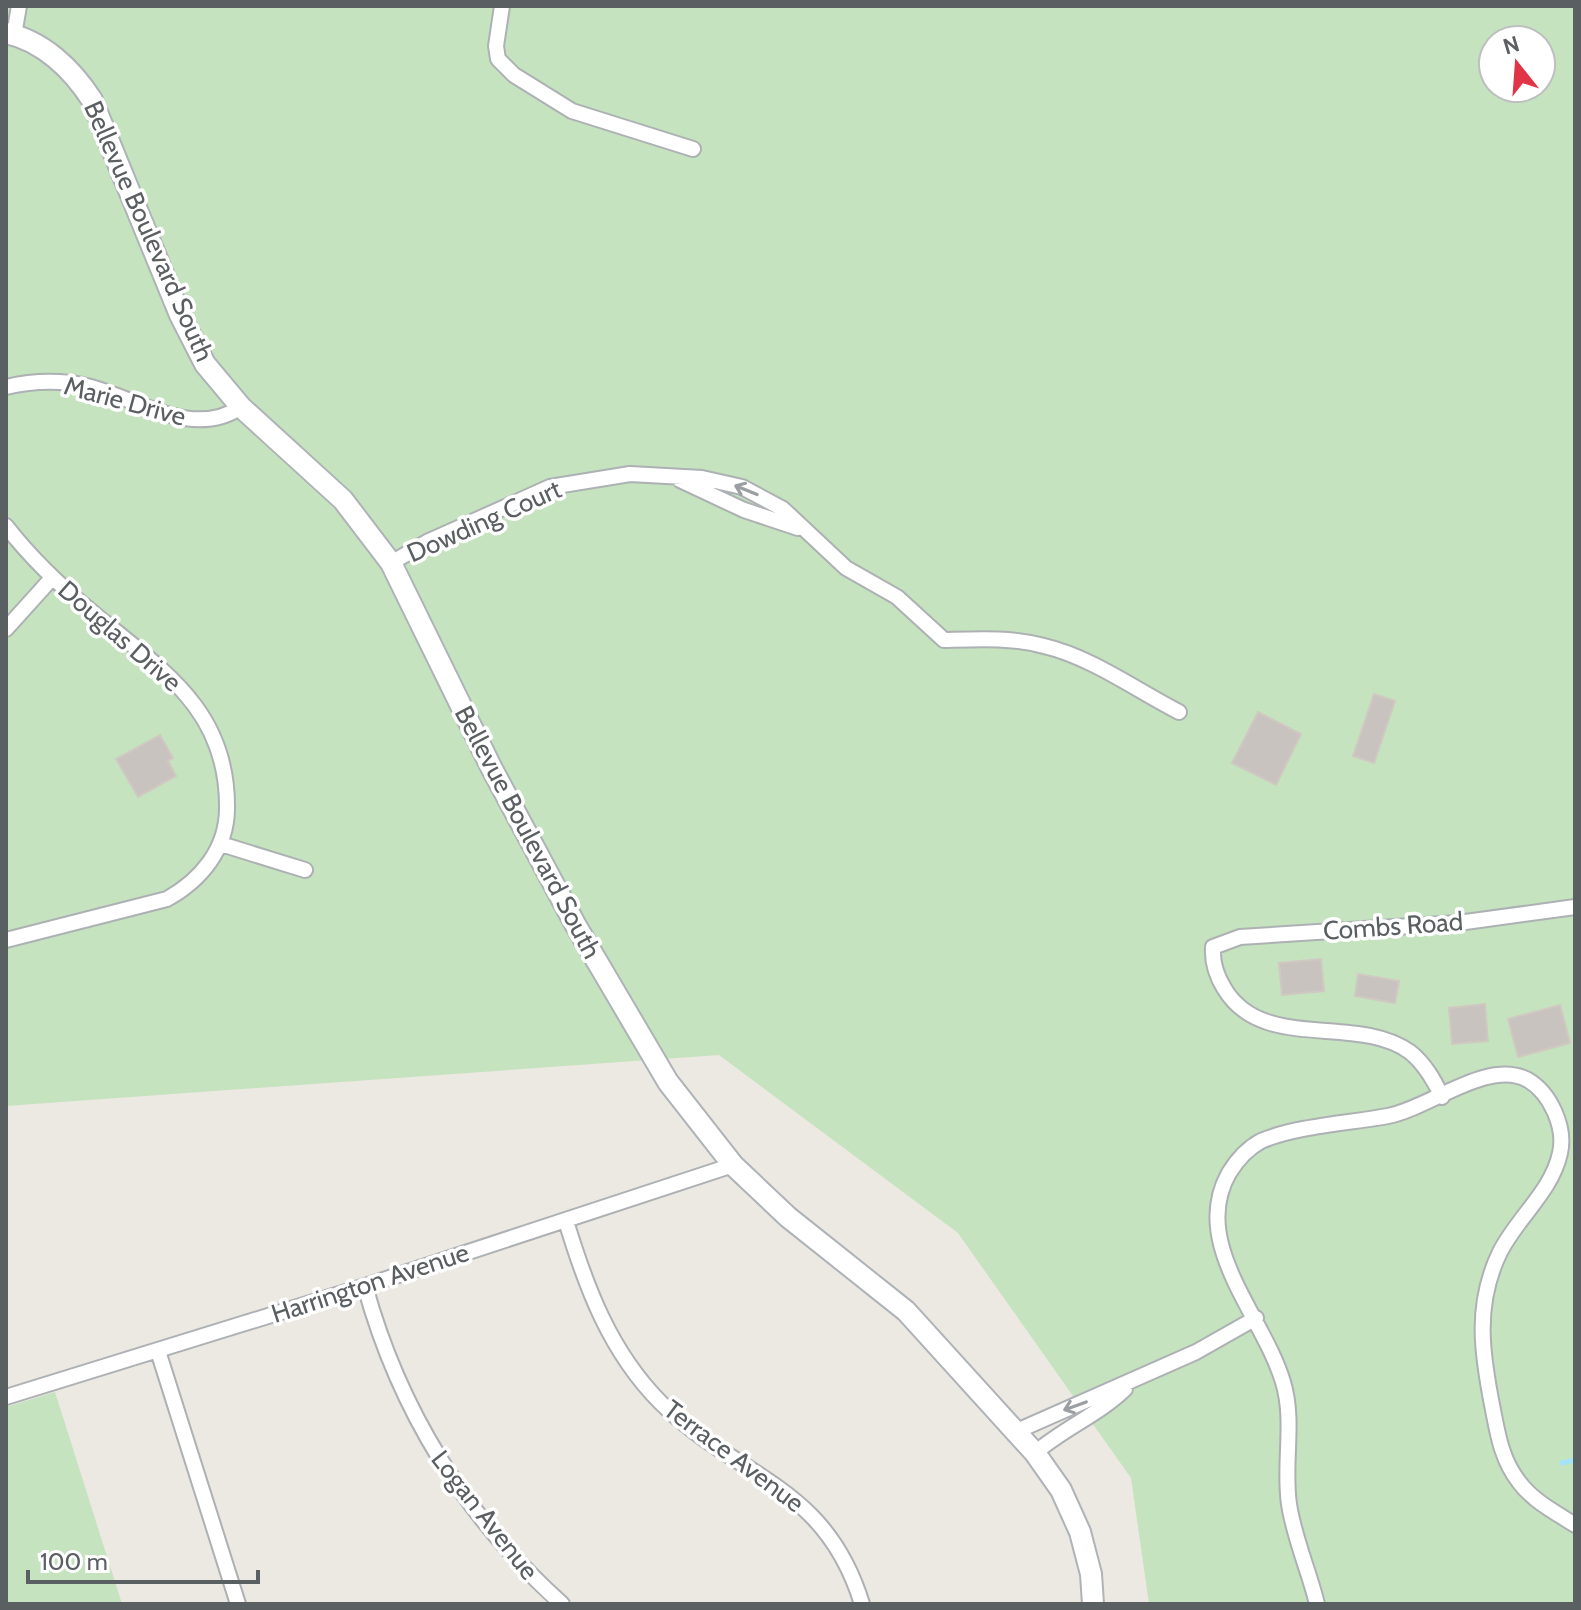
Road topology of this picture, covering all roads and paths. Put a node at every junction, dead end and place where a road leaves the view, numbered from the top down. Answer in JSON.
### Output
{"nodes":[{"id":1,"x":19,"y":6,"type":"edge"},
{"id":2,"x":502,"y":6,"type":"edge"},
{"id":3,"x":10,"y":34,"type":"edge"},
{"id":4,"x":693,"y":149,"type":"dead end"},
{"id":5,"x":6,"y":387,"type":"edge"},
{"id":6,"x":241,"y":407,"type":"junction"},
{"id":7,"x":6,"y":526,"type":"edge"},
{"id":8,"x":391,"y":563,"type":"junction"},
{"id":9,"x":52,"y":578,"type":"junction"},
{"id":10,"x":6,"y":629,"type":"edge"},
{"id":11,"x":1179,"y":712,"type":"dead end"},
{"id":12,"x":221,"y":844,"type":"junction"},
{"id":13,"x":305,"y":870,"type":"dead end"},
{"id":14,"x":1575,"y":907,"type":"edge"},
{"id":15,"x":6,"y":940,"type":"edge"},
{"id":16,"x":1442,"y":1097,"type":"junction"},
{"id":17,"x":733,"y":1165,"type":"junction"},
{"id":18,"x":566,"y":1221,"type":"junction"},
{"id":19,"x":365,"y":1286,"type":"junction"},
{"id":20,"x":1256,"y":1318,"type":"junction"},
{"id":21,"x":158,"y":1351,"type":"junction"},
{"id":22,"x":1134,"y":1380,"type":"junction"},
{"id":23,"x":6,"y":1397,"type":"edge"},
{"id":24,"x":1017,"y":1431,"type":"junction"},
{"id":25,"x":1035,"y":1453,"type":"junction"},
{"id":26,"x":1575,"y":1525,"type":"edge"},
{"id":27,"x":238,"y":1604,"type":"edge"},
{"id":28,"x":562,"y":1604,"type":"edge"},
{"id":29,"x":862,"y":1604,"type":"edge"},
{"id":30,"x":1093,"y":1604,"type":"edge"},
{"id":31,"x":1317,"y":1604,"type":"edge"}],
"edges":[{"from":1,"to":3,"type":"street"},
{"from":2,"to":4,"type":"street"},
{"from":3,"to":6,"type":"street","name":"Bellevue Boulevard South"},
{"from":5,"to":6,"type":"street","name":"Marie Drive"},
{"from":6,"to":8,"type":"street","name":"Bellevue Boulevard South"},
{"from":7,"to":9,"type":"street","name":"Douglas Drive"},
{"from":8,"to":11,"type":"street","name":"Dowding Court"},
{"from":8,"to":17,"type":"street","name":"Bellevue Boulevard South"},
{"from":9,"to":10,"type":"street"},
{"from":9,"to":12,"type":"street","name":"Douglas Drive"},
{"from":12,"to":13,"type":"street"},
{"from":12,"to":15,"type":"street","name":"Douglas Drive"},
{"from":14,"to":16,"type":"street","name":"Combs Road"},
{"from":16,"to":20,"type":"street"},
{"from":16,"to":26,"type":"street"},
{"from":17,"to":18,"type":"street","name":"Harrington Avenue"},
{"from":17,"to":24,"type":"street","name":"Bellevue Boulevard South"},
{"from":18,"to":19,"type":"street","name":"Harrington Avenue"},
{"from":18,"to":29,"type":"street","name":"Terrace Avenue"},
{"from":19,"to":21,"type":"street","name":"Harrington Avenue"},
{"from":19,"to":28,"type":"street","name":"Logan Avenue"},
{"from":20,"to":22,"type":"street"},
{"from":20,"to":31,"type":"street"},
{"from":21,"to":23,"type":"street","name":"Harrington Avenue"},
{"from":21,"to":27,"type":"street"},
{"from":22,"to":24,"type":"street","one_way":true},
{"from":22,"to":25,"type":"street"},
{"from":24,"to":25,"type":"street","name":"Bellevue Boulevard South"},
{"from":25,"to":30,"type":"street","name":"Bellevue Boulevard South"}]}
